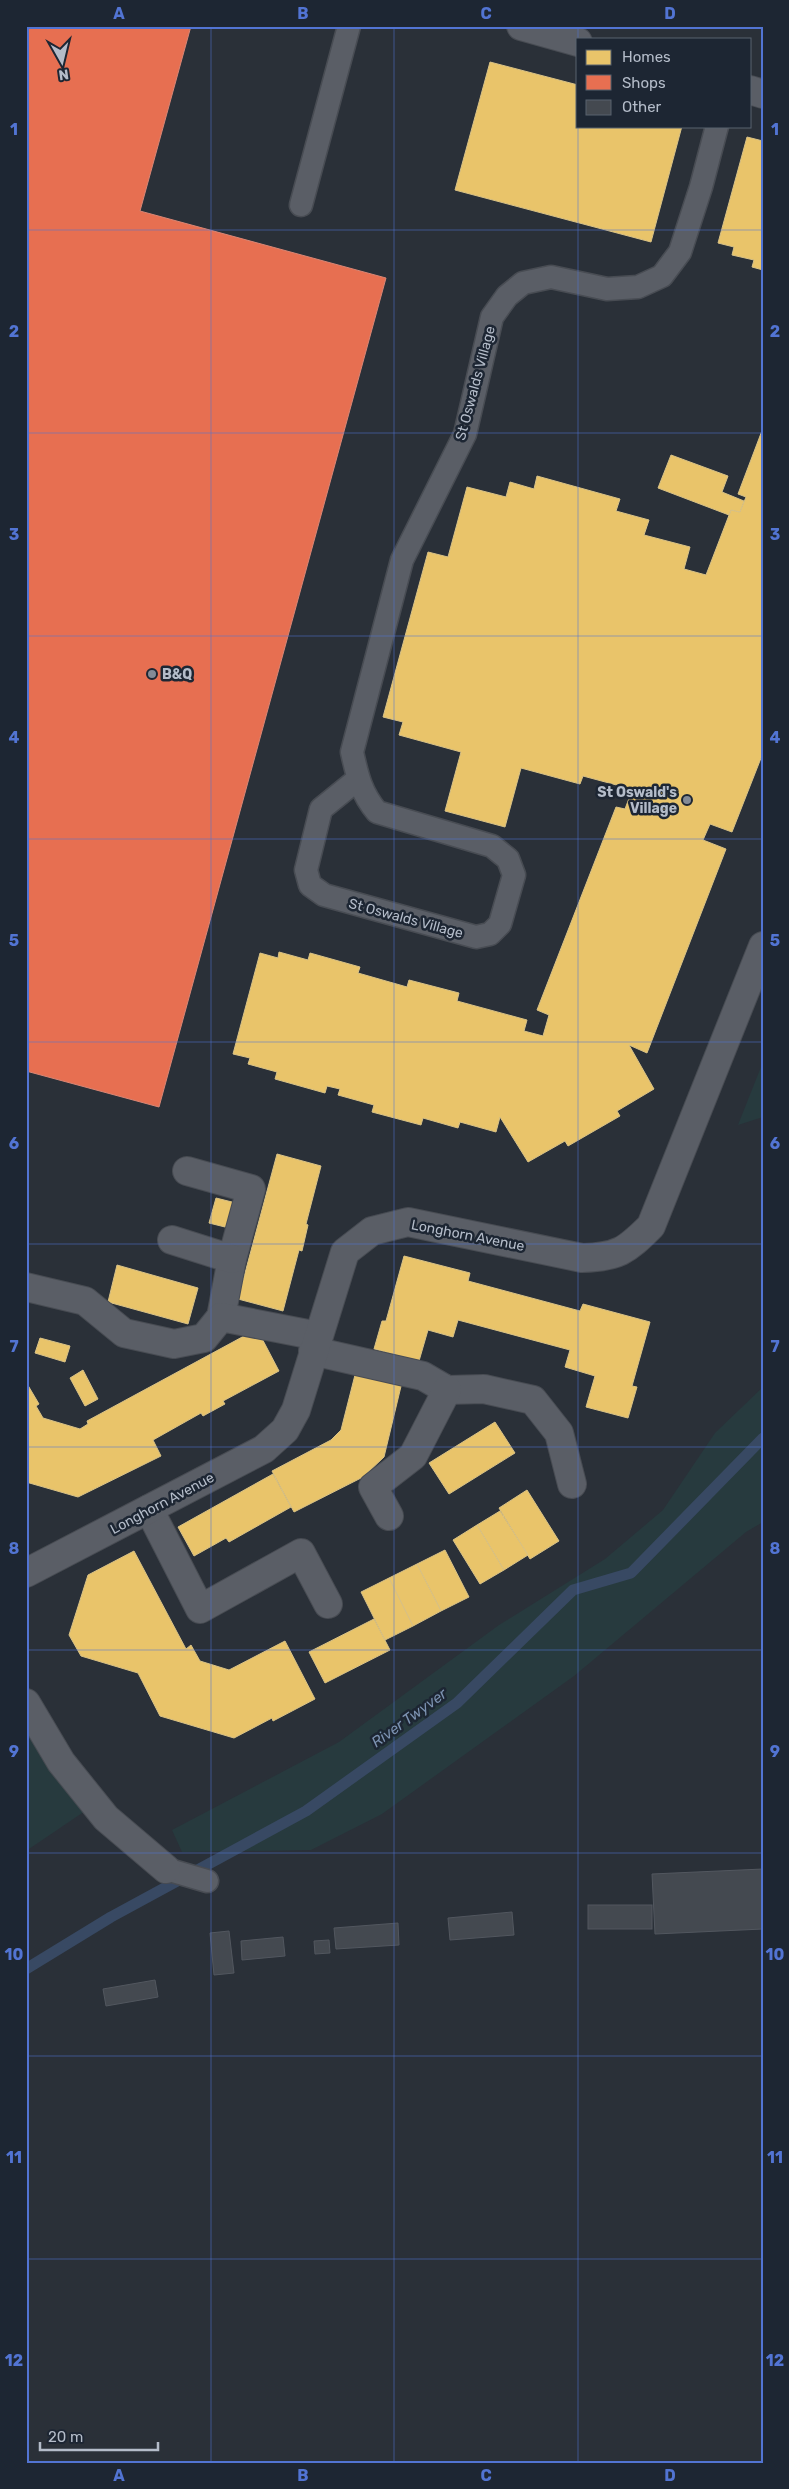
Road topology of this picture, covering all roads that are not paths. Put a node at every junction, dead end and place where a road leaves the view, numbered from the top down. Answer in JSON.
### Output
{"nodes":[{"id":1,"x":349,"y":26,"type":"edge"},
{"id":2,"x":528,"y":27,"type":"edge"},
{"id":3,"x":576,"y":41,"type":"edge"},
{"id":4,"x":716,"y":128,"type":"edge"},
{"id":5,"x":301,"y":205,"type":"dead end"},
{"id":6,"x":358,"y":779,"type":"junction"},
{"id":7,"x":763,"y":946,"type":"edge"},
{"id":8,"x":187,"y":1171,"type":"dead end"},
{"id":9,"x":172,"y":1240,"type":"dead end"},
{"id":10,"x":232,"y":1259,"type":"junction"},
{"id":11,"x":26,"y":1288,"type":"edge"},
{"id":12,"x":221,"y":1317,"type":"junction"},
{"id":13,"x":315,"y":1344,"type":"junction"},
{"id":14,"x":447,"y":1390,"type":"junction"},
{"id":15,"x":572,"y":1484,"type":"dead end"},
{"id":16,"x":149,"y":1510,"type":"junction"},
{"id":17,"x":389,"y":1516,"type":"dead end"},
{"id":18,"x":26,"y":1573,"type":"edge"},
{"id":19,"x":328,"y":1604,"type":"dead end"},
{"id":20,"x":26,"y":1703,"type":"edge"},
{"id":21,"x":166,"y":1869,"type":"joint"},
{"id":22,"x":207,"y":1881,"type":"dead end"}],
"edges":[{"from":1,"to":5,"type":"lane"},
{"from":2,"to":3,"type":"street"},
{"from":4,"to":6,"type":"lane","name":"St Oswalds Village"},
{"from":6,"to":6,"type":"lane","name":"St Oswalds Village"},
{"from":7,"to":13,"type":"street","name":"Longhorn Avenue"},
{"from":8,"to":10,"type":"street"},
{"from":9,"to":10,"type":"street"},
{"from":10,"to":12,"type":"street"},
{"from":11,"to":12,"type":"street"},
{"from":12,"to":13,"type":"street"},
{"from":13,"to":14,"type":"street"},
{"from":13,"to":16,"type":"street","name":"Longhorn Avenue"},
{"from":14,"to":15,"type":"street"},
{"from":14,"to":17,"type":"street"},
{"from":16,"to":18,"type":"street","name":"Longhorn Avenue"},
{"from":16,"to":19,"type":"street"},
{"from":20,"to":21,"type":"street"},
{"from":21,"to":22,"type":"lane"}]}
